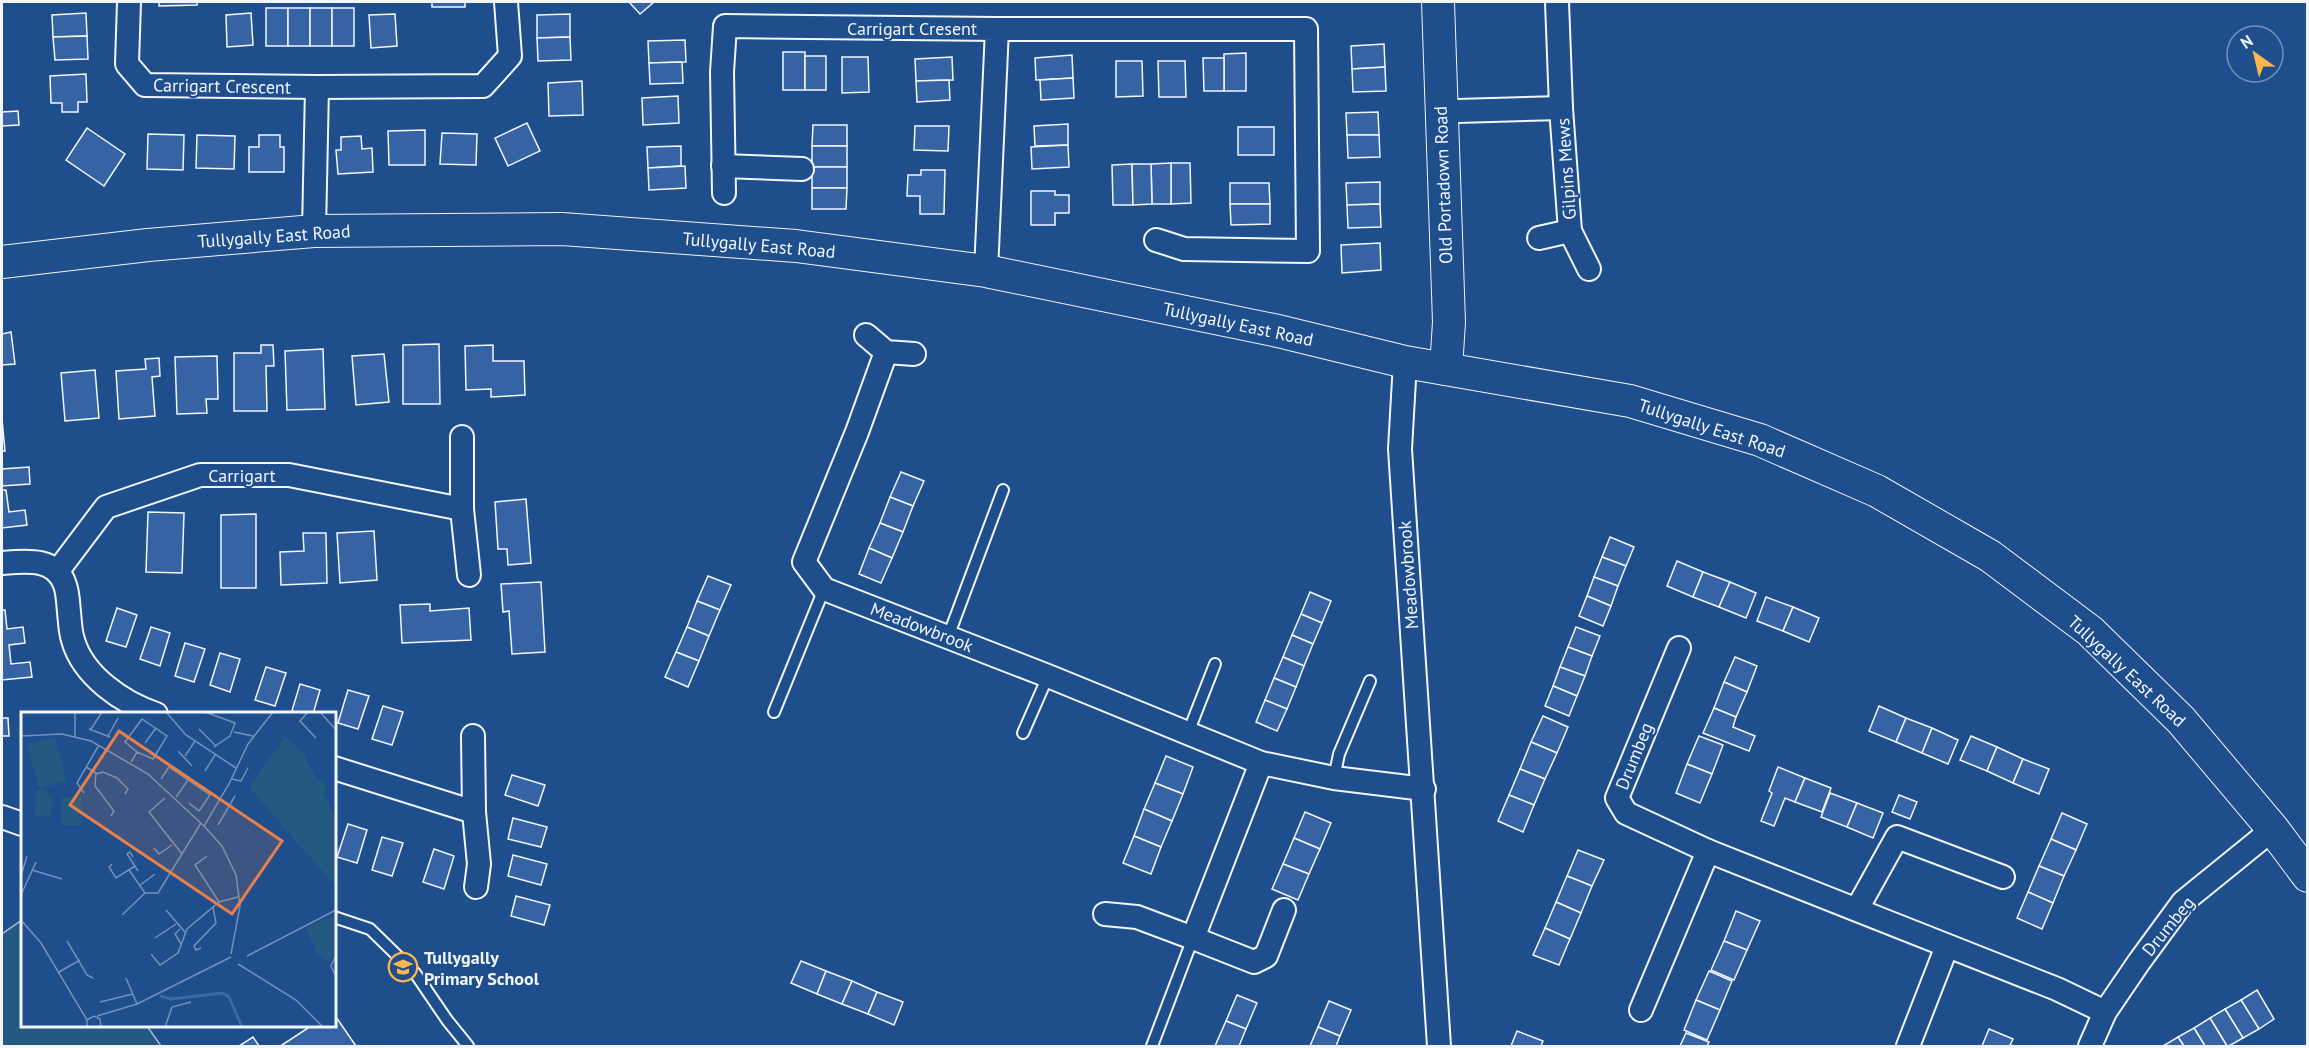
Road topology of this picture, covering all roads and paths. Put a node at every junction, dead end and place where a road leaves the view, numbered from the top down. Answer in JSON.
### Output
{"nodes":[{"id":1,"x":129,"y":2,"type":"edge"},
{"id":2,"x":506,"y":2,"type":"edge"},
{"id":3,"x":1438,"y":2,"type":"edge"},
{"id":4,"x":1557,"y":2,"type":"edge"},
{"id":5,"x":997,"y":29,"type":"junction"},
{"id":6,"x":317,"y":87,"type":"junction"},
{"id":7,"x":1561,"y":108,"type":"junction"},
{"id":8,"x":1441,"y":110,"type":"junction"},
{"id":9,"x":723,"y":166,"type":"junction"},
{"id":10,"x":802,"y":169,"type":"dead end"},
{"id":11,"x":723,"y":193,"type":"dead end"},
{"id":12,"x":314,"y":231,"type":"junction"},
{"id":13,"x":1570,"y":231,"type":"junction"},
{"id":14,"x":1539,"y":238,"type":"dead end"},
{"id":15,"x":1156,"y":240,"type":"dead end"},
{"id":16,"x":2,"y":262,"type":"edge"},
{"id":17,"x":1589,"y":269,"type":"dead end"},
{"id":18,"x":986,"y":271,"type":"junction"},
{"id":19,"x":866,"y":335,"type":"dead end"},
{"id":20,"x":886,"y":352,"type":"junction"},
{"id":21,"x":914,"y":354,"type":"dead end"},
{"id":22,"x":1405,"y":362,"type":"junction"},
{"id":23,"x":1446,"y":369,"type":"junction"},
{"id":24,"x":462,"y":437,"type":"dead end"},
{"id":25,"x":1003,"y":490,"type":"dead end"},
{"id":26,"x":462,"y":509,"type":"junction"},
{"id":27,"x":2,"y":563,"type":"edge"},
{"id":28,"x":57,"y":572,"type":"junction"},
{"id":29,"x":469,"y":575,"type":"dead end"},
{"id":30,"x":824,"y":589,"type":"junction"},
{"id":31,"x":948,"y":637,"type":"junction"},
{"id":32,"x":1679,"y":648,"type":"dead end"},
{"id":33,"x":1215,"y":664,"type":"dead end"},
{"id":34,"x":1048,"y":676,"type":"junction"},
{"id":35,"x":1370,"y":681,"type":"dead end"},
{"id":36,"x":150,"y":712,"type":"edge"},
{"id":37,"x":774,"y":712,"type":"dead end"},
{"id":38,"x":1023,"y":733,"type":"dead end"},
{"id":39,"x":1188,"y":733,"type":"junction"},
{"id":40,"x":473,"y":736,"type":"dead end"},
{"id":41,"x":1260,"y":763,"type":"junction"},
{"id":42,"x":336,"y":769,"type":"edge"},
{"id":43,"x":1334,"y":778,"type":"junction"},
{"id":44,"x":1424,"y":789,"type":"junction"},
{"id":45,"x":474,"y":812,"type":"junction"},
{"id":46,"x":2,"y":817,"type":"edge"},
{"id":47,"x":21,"y":824,"type":"edge"},
{"id":48,"x":2272,"y":829,"type":"junction"},
{"id":49,"x":1708,"y":851,"type":"junction"},
{"id":50,"x":2307,"y":876,"type":"edge"},
{"id":51,"x":2002,"y":877,"type":"dead end"},
{"id":52,"x":476,"y":887,"type":"dead end"},
{"id":53,"x":1857,"y":909,"type":"junction"},
{"id":54,"x":1284,"y":910,"type":"dead end"},
{"id":55,"x":1105,"y":914,"type":"dead end"},
{"id":56,"x":336,"y":918,"type":"edge"},
{"id":57,"x":1192,"y":938,"type":"junction"},
{"id":58,"x":1947,"y":946,"type":"junction"},
{"id":59,"x":1641,"y":1010,"type":"dead end"},
{"id":60,"x":2105,"y":1012,"type":"junction"},
{"id":61,"x":468,"y":1047,"type":"edge"},
{"id":62,"x":1152,"y":1047,"type":"edge"},
{"id":63,"x":1439,"y":1047,"type":"edge"},
{"id":64,"x":1908,"y":1047,"type":"edge"},
{"id":65,"x":2090,"y":1047,"type":"edge"}],
"edges":[{"from":1,"to":6,"type":"street","name":"Carrigart Crescent"},
{"from":2,"to":6,"type":"street","name":"Carrigart Crescent"},
{"from":3,"to":8,"type":"street","name":"Old Portadown Road"},
{"from":4,"to":7,"type":"street","name":"Gilpins Mews"},
{"from":5,"to":9,"type":"street","name":"Carrigart Cresent"},
{"from":5,"to":15,"type":"street"},
{"from":5,"to":18,"type":"street","name":"Carrigart Cresent"},
{"from":6,"to":12,"type":"street","name":"Carrigart Crescent"},
{"from":7,"to":8,"type":"street","name":"Gilpins Mews"},
{"from":7,"to":13,"type":"street","name":"Gilpins Mews"},
{"from":8,"to":23,"type":"street","name":"Old Portadown Road"},
{"from":9,"to":10,"type":"street"},
{"from":9,"to":11,"type":"street","name":"Carrigart Cresent"},
{"from":12,"to":16,"type":"street","name":"Tullygally East Road"},
{"from":12,"to":18,"type":"street","name":"Tullygally East Road"},
{"from":13,"to":14,"type":"street","name":"Gilpins Mews"},
{"from":13,"to":17,"type":"street","name":"Gilpins Mews"},
{"from":18,"to":22,"type":"street","name":"Tullygally East Road"},
{"from":19,"to":20,"type":"street"},
{"from":20,"to":21,"type":"street"},
{"from":20,"to":30,"type":"street"},
{"from":22,"to":23,"type":"street","name":"Tullygally East Road"},
{"from":22,"to":44,"type":"street","name":"Meadowbrook"},
{"from":23,"to":48,"type":"street","name":"Tullygally East Road"},
{"from":24,"to":26,"type":"street"},
{"from":25,"to":31,"type":"lane"},
{"from":26,"to":28,"type":"street","name":"Carrigart"},
{"from":26,"to":29,"type":"street"},
{"from":27,"to":28,"type":"street"},
{"from":28,"to":36,"type":"street"},
{"from":30,"to":31,"type":"street","name":"Meadowbrook"},
{"from":30,"to":37,"type":"lane"},
{"from":31,"to":34,"type":"street","name":"Meadowbrook"},
{"from":32,"to":49,"type":"street","name":"Drumbeg"},
{"from":33,"to":39,"type":"lane"},
{"from":34,"to":38,"type":"lane"},
{"from":34,"to":39,"type":"street","name":"Meadowbrook"},
{"from":35,"to":43,"type":"lane"},
{"from":39,"to":41,"type":"street","name":"Meadowbrook"},
{"from":40,"to":45,"type":"street"},
{"from":41,"to":43,"type":"street","name":"Meadowbrook"},
{"from":41,"to":57,"type":"street"},
{"from":42,"to":45,"type":"street"},
{"from":43,"to":44,"type":"street","name":"Meadowbrook"},
{"from":44,"to":63,"type":"street","name":"Meadowbrook"},
{"from":45,"to":52,"type":"street"},
{"from":46,"to":47,"type":"street"},
{"from":48,"to":50,"type":"street","name":"Tullygally East Road"},
{"from":48,"to":60,"type":"street","name":"Drumbeg"},
{"from":49,"to":53,"type":"street","name":"Drumbeg"},
{"from":49,"to":59,"type":"street"},
{"from":51,"to":53,"type":"street"},
{"from":53,"to":58,"type":"street","name":"Drumbeg"},
{"from":54,"to":57,"type":"street"},
{"from":55,"to":57,"type":"street"},
{"from":56,"to":61,"type":"lane"},
{"from":57,"to":62,"type":"lane"},
{"from":58,"to":60,"type":"street","name":"Drumbeg"},
{"from":58,"to":64,"type":"street"},
{"from":60,"to":65,"type":"street","name":"Drumbeg"}]}
